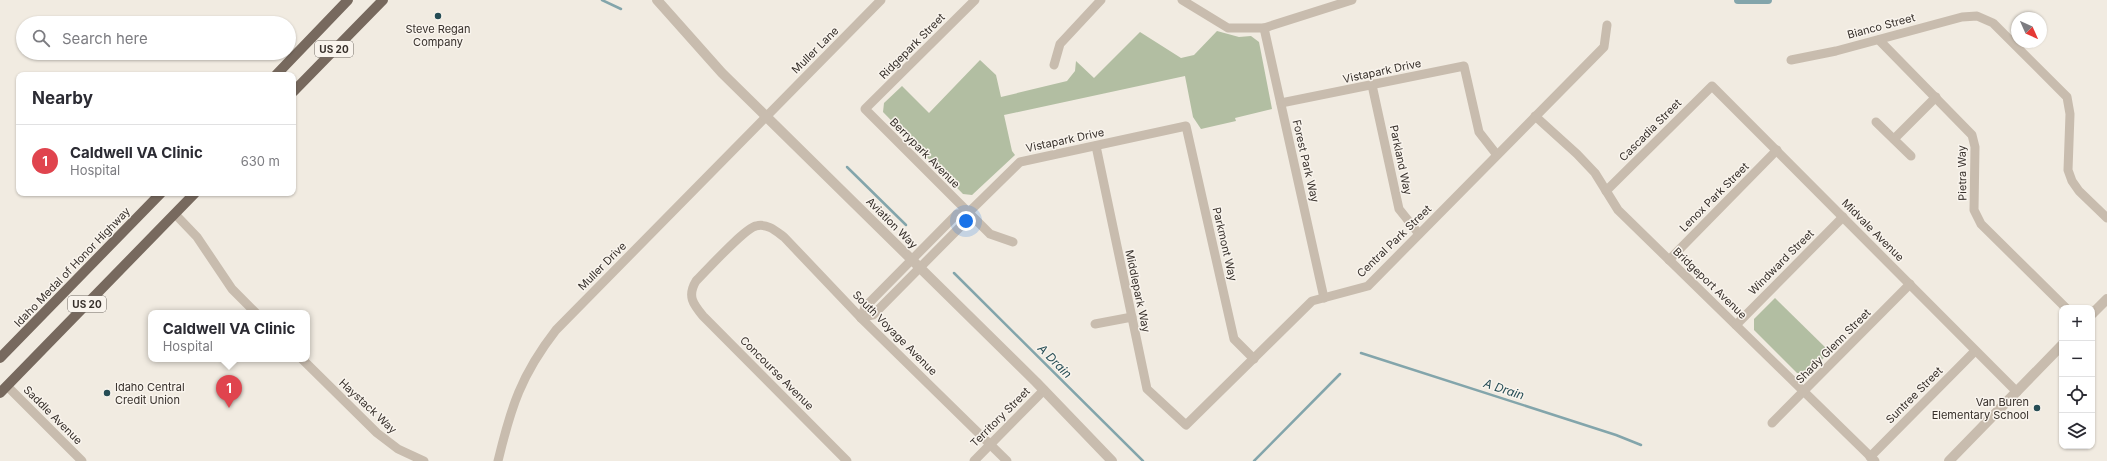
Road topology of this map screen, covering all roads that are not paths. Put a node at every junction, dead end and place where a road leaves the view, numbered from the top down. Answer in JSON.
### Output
{"nodes":[{"id":1,"x":348,"y":0,"type":"edge"},
{"id":2,"x":382,"y":0,"type":"edge"},
{"id":3,"x":657,"y":0,"type":"edge"},
{"id":4,"x":881,"y":0,"type":"edge"},
{"id":5,"x":975,"y":0,"type":"edge"},
{"id":6,"x":1102,"y":0,"type":"edge"},
{"id":7,"x":1182,"y":0,"type":"edge"},
{"id":8,"x":1352,"y":0,"type":"edge"},
{"id":9,"x":1607,"y":25,"type":"dead end"},
{"id":10,"x":1264,"y":28,"type":"junction"},
{"id":11,"x":318,"y":31,"type":"junction"},
{"id":12,"x":1879,"y":40,"type":"junction"},
{"id":13,"x":296,"y":54,"type":"edge"},
{"id":14,"x":290,"y":60,"type":"edge"},
{"id":15,"x":1791,"y":60,"type":"dead end"},
{"id":16,"x":1054,"y":65,"type":"dead end"},
{"id":17,"x":279,"y":72,"type":"edge"},
{"id":18,"x":287,"y":72,"type":"edge"},
{"id":19,"x":1372,"y":85,"type":"junction"},
{"id":20,"x":1712,"y":86,"type":"joint"},
{"id":21,"x":296,"y":89,"type":"edge"},
{"id":22,"x":1936,"y":97,"type":"junction"},
{"id":23,"x":1281,"y":103,"type":"junction"},
{"id":24,"x":866,"y":109,"type":"joint"},
{"id":25,"x":766,"y":116,"type":"junction"},
{"id":26,"x":1535,"y":116,"type":"junction"},
{"id":27,"x":1876,"y":122,"type":"dead end"},
{"id":28,"x":1186,"y":126,"type":"joint"},
{"id":29,"x":1894,"y":139,"type":"junction"},
{"id":30,"x":1096,"y":146,"type":"junction"},
{"id":31,"x":1777,"y":150,"type":"junction"},
{"id":32,"x":1497,"y":155,"type":"junction"},
{"id":33,"x":1911,"y":156,"type":"dead end"},
{"id":34,"x":1606,"y":191,"type":"junction"},
{"id":35,"x":158,"y":196,"type":"edge"},
{"id":36,"x":193,"y":196,"type":"edge"},
{"id":37,"x":968,"y":213,"type":"junction"},
{"id":38,"x":175,"y":214,"type":"junction"},
{"id":39,"x":1843,"y":217,"type":"junction"},
{"id":40,"x":2107,"y":218,"type":"edge"},
{"id":41,"x":1419,"y":234,"type":"junction"},
{"id":42,"x":1013,"y":242,"type":"dead end"},
{"id":43,"x":913,"y":260,"type":"junction"},
{"id":44,"x":1669,"y":260,"type":"junction"},
{"id":45,"x":920,"y":268,"type":"junction"},
{"id":46,"x":1910,"y":284,"type":"junction"},
{"id":47,"x":1324,"y":298,"type":"junction"},
{"id":48,"x":2107,"y":299,"type":"edge"},
{"id":49,"x":691,"y":300,"type":"joint"},
{"id":50,"x":2063,"y":305,"type":"edge"},
{"id":51,"x":253,"y":310,"type":"edge"},
{"id":52,"x":2095,"y":311,"type":"edge"},
{"id":53,"x":1132,"y":317,"type":"junction"},
{"id":54,"x":861,"y":318,"type":"junction"},
{"id":55,"x":1094,"y":324,"type":"dead end"},
{"id":56,"x":1736,"y":325,"type":"junction"},
{"id":57,"x":2059,"y":348,"type":"edge"},
{"id":58,"x":1975,"y":351,"type":"junction"},
{"id":59,"x":0,"y":358,"type":"edge"},
{"id":60,"x":1254,"y":359,"type":"junction"},
{"id":61,"x":305,"y":362,"type":"edge"},
{"id":62,"x":3,"y":389,"type":"edge"},
{"id":63,"x":1044,"y":390,"type":"junction"},
{"id":64,"x":1804,"y":392,"type":"junction"},
{"id":65,"x":2017,"y":392,"type":"junction"},
{"id":66,"x":1772,"y":423,"type":"dead end"},
{"id":67,"x":1186,"y":425,"type":"joint"},
{"id":68,"x":990,"y":444,"type":"junction"},
{"id":69,"x":1873,"y":459,"type":"edge"},
{"id":70,"x":82,"y":461,"type":"edge"},
{"id":71,"x":424,"y":461,"type":"edge"},
{"id":72,"x":498,"y":461,"type":"edge"},
{"id":73,"x":847,"y":461,"type":"edge"},
{"id":74,"x":974,"y":461,"type":"edge"},
{"id":75,"x":1007,"y":461,"type":"edge"},
{"id":76,"x":1112,"y":461,"type":"edge"},
{"id":77,"x":1949,"y":461,"type":"edge"}],
"edges":[{"from":1,"to":11,"type":"main road","number":"US 20"},
{"from":2,"to":21,"type":"main road","number":"US 20"},
{"from":3,"to":25,"type":"street","name":"Aviation Way"},
{"from":4,"to":25,"type":"street","name":"Muller Lane"},
{"from":5,"to":24,"type":"street","name":"Ridgepark Street"},
{"from":6,"to":16,"type":"street"},
{"from":7,"to":10,"type":"street"},
{"from":8,"to":10,"type":"street"},
{"from":9,"to":26,"type":"street","name":"Central Park Street"},
{"from":10,"to":23,"type":"street","name":"Forest Park Way"},
{"from":11,"to":13,"type":"main road","number":"US 20"},
{"from":11,"to":18,"type":"main road"},
{"from":12,"to":15,"type":"street","name":"Bianco Street"},
{"from":12,"to":22,"type":"street","name":"Pietra Way"},
{"from":12,"to":40,"type":"street","name":"Bianco Street"},
{"from":14,"to":17,"type":"main road","number":"US 20"},
{"from":19,"to":23,"type":"street","name":"Vistapark Drive"},
{"from":19,"to":32,"type":"street","name":"Vistapark Drive"},
{"from":19,"to":41,"type":"street","name":"Parkland Way"},
{"from":20,"to":31,"type":"street","name":"Midvale Avenue"},
{"from":20,"to":34,"type":"street","name":"Cascadia Street"},
{"from":22,"to":29,"type":"street"},
{"from":22,"to":50,"type":"street","name":"Pietra Way"},
{"from":23,"to":47,"type":"street","name":"Forest Park Way"},
{"from":24,"to":37,"type":"street","name":"Berrypark Avenue"},
{"from":25,"to":43,"type":"street","name":"Aviation Way"},
{"from":25,"to":72,"type":"street","name":"Muller Drive"},
{"from":26,"to":32,"type":"street","name":"Central Park Street"},
{"from":26,"to":34,"type":"street","name":"Bridgeport Avenue"},
{"from":27,"to":29,"type":"street"},
{"from":28,"to":30,"type":"street","name":"Vistapark Drive"},
{"from":28,"to":60,"type":"street","name":"Parkmont Way"},
{"from":29,"to":33,"type":"street"},
{"from":30,"to":37,"type":"street","name":"Vistapark Drive"},
{"from":30,"to":53,"type":"street","name":"Middlepark Way"},
{"from":31,"to":39,"type":"street","name":"Midvale Avenue"},
{"from":31,"to":44,"type":"street","name":"Lenox Park Street"},
{"from":32,"to":41,"type":"street","name":"Central Park Street"},
{"from":34,"to":44,"type":"street","name":"Bridgeport Avenue"},
{"from":35,"to":59,"type":"main road","name":"Idaho Medal of Honor Highway","number":"US 20"},
{"from":36,"to":38,"type":"main road","number":"US 20"},
{"from":37,"to":42,"type":"street","name":"Berrypark Avenue"},
{"from":37,"to":43,"type":"street","name":"Vistapark Drive"},
{"from":37,"to":45,"type":"street","name":"Vistapark Drive"},
{"from":38,"to":51,"type":"street"},
{"from":38,"to":62,"type":"main road","number":"US 20"},
{"from":39,"to":46,"type":"street","name":"Midvale Avenue"},
{"from":39,"to":56,"type":"street","name":"Windward Street"},
{"from":41,"to":47,"type":"street","name":"Central Park Street"},
{"from":43,"to":45,"type":"street","name":"Aviation Way"},
{"from":43,"to":54,"type":"street","name":"Vistapark Drive"},
{"from":44,"to":56,"type":"street","name":"Bridgeport Avenue"},
{"from":45,"to":54,"type":"street","name":"Vistapark Drive"},
{"from":45,"to":63,"type":"street","name":"Aviation Way"},
{"from":46,"to":58,"type":"street","name":"Midvale Avenue"},
{"from":46,"to":64,"type":"street","name":"Shady Glenn Street"},
{"from":47,"to":60,"type":"street","name":"Central Park Street"},
{"from":48,"to":52,"type":"street"},
{"from":49,"to":54,"type":"street","name":"South Voyage Avenue"},
{"from":49,"to":73,"type":"street","name":"Concourse Avenue"},
{"from":53,"to":55,"type":"street"},
{"from":53,"to":67,"type":"street","name":"Middlepark Way"},
{"from":54,"to":68,"type":"street","name":"South Voyage Avenue"},
{"from":56,"to":64,"type":"street","name":"Bridgeport Avenue"},
{"from":57,"to":65,"type":"street"},
{"from":58,"to":65,"type":"street","name":"Midvale Avenue"},
{"from":58,"to":69,"type":"street","name":"Suntree Street"},
{"from":60,"to":67,"type":"street","name":"Central Park Street"},
{"from":61,"to":71,"type":"street","name":"Haystack Way"},
{"from":62,"to":70,"type":"street","name":"Saddle Avenue"},
{"from":63,"to":68,"type":"street","name":"Territory Street"},
{"from":63,"to":76,"type":"street","name":"Aviation Way"},
{"from":64,"to":66,"type":"street","name":"Shady Glenn Street"},
{"from":64,"to":69,"type":"street","name":"Bridgeport Avenue"},
{"from":65,"to":77,"type":"street"},
{"from":68,"to":74,"type":"street","name":"Territory Street"},
{"from":68,"to":75,"type":"street","name":"South Voyage Avenue"}]}
